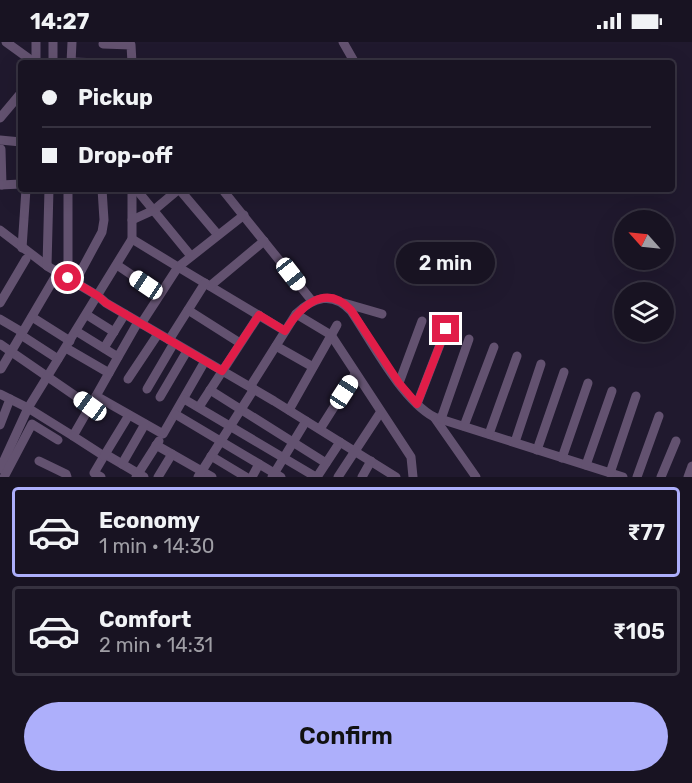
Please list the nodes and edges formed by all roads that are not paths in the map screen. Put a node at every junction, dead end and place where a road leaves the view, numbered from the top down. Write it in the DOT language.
graph roads {
  1 [pos="6,42"];
  2 [pos="36,42"];
  3 [pos="53,42"];
  4 [pos="72,42"];
  5 [pos="343,42"];
  6 [pos="103,43"];
  7 [pos="31,60"];
  8 [pos="35,60"];
  9 [pos="53,60"];
  10 [pos="71,60"];
  11 [pos="103,60"];
  12 [pos="132,60"];
  13 [pos="353,60"];
  14 [pos="18,97"];
  15 [pos="0,118"];
  16 [pos="18,143"];
  17 [pos="2,146"];
  18 [pos="18,184"];
  19 [pos="1,185"];
  20 [pos="26,192"];
  21 [pos="49,192"];
  22 [pos="68,192"];
  23 [pos="102,192"];
  24 [pos="134,192"];
  25 [pos="137,192"];
  26 [pos="175,192"];
  27 [pos="182,192"];
  28 [pos="225,192"];
  29 [pos="154,210"];
  30 [pos="244,215"];
  31 [pos="132,220"];
  32 [pos="0,230"];
  33 [pos="218,235"];
  34 [pos="132,240"];
  35 [pos="264,240"];
  36 [pos="1,241"];
  37 [pos="22,248"];
  38 [pos="191,256"];
  39 [pos="26,259"];
  40 [pos="117,265"];
  41 [pos="47,266"];
  42 [pos="178,267"];
  43 [pos="57,275"];
  44 [pos="71,280"];
  45 [pos="208,285"];
  46 [pos="4,288"];
  47 [pos="160,294"];
  48 [pos="96,298"];
  49 [pos="312,302"];
  50 [pos="0,303"];
  51 [pos="344,303"];
  52 [pos="188,310"];
  53 [pos="125,314"];
  54 [pos="296,314"];
  55 [pos="382,314"];
  56 [pos="87,315"];
  57 [pos="259,315"];
  58 [pos="32,317"];
  59 [pos="0,319"];
  60 [pos="422,321"];
  61 [pos="140,323"];
  62 [pos="337,326"];
  63 [pos="446,329"];
  64 [pos="76,331"];
  65 [pos="285,331"];
  66 [pos="114,332"];
  67 [pos="21,334"];
  68 [pos="158,334"];
  69 [pos="331,336"];
  70 [pos="469,339"];
  71 [pos="171,342"];
  72 [pos="240,343"];
  73 [pos="0,344"];
  74 [pos="68,344"];
  75 [pos="276,346"];
  76 [pos="494,347"];
  77 [pos="104,348"];
  78 [pos="11,350"];
  79 [pos="187,351"];
  80 [pos="517,356"];
  81 [pos="118,357"];
  82 [pos="58,359"];
  83 [pos="205,361"];
  84 [pos="541,364"];
  85 [pos="313,367"];
  86 [pos="1,369"];
  87 [pos="222,371"];
  88 [pos="564,372"];
  89 [pos="109,373"];
  90 [pos="356,374"];
  91 [pos="48,375"];
  92 [pos="128,379"];
  93 [pos="399,383"];
  94 [pos="588,383"];
  95 [pos="252,388"];
  96 [pos="147,389"];
  97 [pos="210,390"];
  98 [pos="612,391"];
  99 [pos="0,394"];
  100 [pos="96,396"];
  101 [pos="636,396"];
  102 [pos="160,397"];
  103 [pos="10,399"];
  104 [pos="184,399"];
  105 [pos="417,404"];
  106 [pos="90,406"];
  107 [pos="199,407"];
  108 [pos="28,408"];
  109 [pos="240,410"];
  110 [pos="289,410"];
  111 [pos="380,413"];
  112 [pos="175,414"];
  113 [pos="129,415"];
  114 [pos="659,416"];
  115 [pos="437,418"];
  116 [pos="306,421"];
  117 [pos="145,424"];
  118 [pos="0,425"];
  119 [pos="231,425"];
  120 [pos="464,426"];
  121 [pos="320,429"];
  122 [pos="163,434"];
  123 [pos="489,434"];
  124 [pos="73,436"];
  125 [pos="58,440"];
  126 [pos="220,441"];
  127 [pos="676,441"];
  128 [pos="340,442"];
  129 [pos="514,442"];
  130 [pos="292,444"];
  131 [pos="156,445"];
  132 [pos="537,450"];
  133 [pos="354,451"];
  134 [pos="172,454"];
  135 [pos="104,455"];
  136 [pos="211,456"];
  137 [pos="284,458"];
  138 [pos="562,458"];
  139 [pos="39,461"];
  140 [pos="371,461"];
  141 [pos="326,463"];
  142 [pos="122,464"];
  143 [pos="259,464"];
  144 [pos="586,465"];
  145 [pos="692,466"];
  146 [pos="0,469"];
  147 [pos="603,473"];
  148 [pos="200,474"];
  149 [pos="139,476"];
  150 [pos="275,476"];
  151 [pos="4,477"];
  152 [pos="67,477"];
  153 [pos="101,477"];
  154 [pos="158,477"];
  155 [pos="212,477"];
  156 [pos="246,477"];
  157 [pos="252,477"];
  158 [pos="317,477"];
  159 [pos="338,477"];
  160 [pos="362,477"];
  161 [pos="396,477"];
  162 [pos="412,477"];
  163 [pos="476,477"];
  164 [pos="623,477"];
  165 [pos="637,477"];
  166 [pos="661,477"];
  167 [pos="688,477"];
  1 -- 7 [label="street"];
  2 -- 8 [label="street"];
  3 -- 9 [label="street"];
  4 -- 10 [label="street"];
  5 -- 13 [label="street"];
  6 -- 11 [label="street"];
  6 -- 12 [label="street"];
  14 -- 15 [label="street"];
  16 -- 17 [label="street"];
  17 -- 19 [label="street"];
  18 -- 19 [label="street"];
  20 -- 37 [label="street"];
  21 -- 41 [label="street"];
  22 -- 44 [label="street"];
  23 -- 44 [label="street"];
  24 -- 31 [label="street"];
  25 -- 29 [label="street"];
  26 -- 29 [label="street"];
  27 -- 33 [label="street"];
  28 -- 30 [label="street"];
  29 -- 31 [label="street"];
  29 -- 38 [label="street"];
  30 -- 33 [label="street"];
  30 -- 35 [label="street"];
  31 -- 34 [label="street"];
  32 -- 37 [label="street"];
  33 -- 38 [label="street"];
  34 -- 40 [label="street"];
  34 -- 42 [label="street"];
  35 -- 45 [label="street"];
  35 -- 49 [label="street"];
  36 -- 39 [label="street"];
  37 -- 41 [label="street"];
  38 -- 42 [label="street"];
  39 -- 43 [label="street"];
  39 -- 46 [label="street"];
  40 -- 47 [label="street"];
  40 -- 48 [label="street"];
  41 -- 43 [label="street"];
  42 -- 45 [label="street"];
  42 -- 47 [label="street"];
  43 -- 44 [label="street"];
  43 -- 48 [label="street"];
  43 -- 58 [label="street"];
  44 -- 48 [label="street"];
  45 -- 52 [label="street"];
  45 -- 57 [label="street"];
  46 -- 50 [label="street"];
  47 -- 61 [label="street"];
  48 -- 53 [label="street"];
  48 -- 56 [label="street"];
  49 -- 51 [label="street"];
  49 -- 54 [label="street"];
  51 -- 55 [label="street"];
  51 -- 93 [label="street"];
  52 -- 71 [label="street"];
  52 -- 72 [label="street"];
  53 -- 61 [label="street"];
  53 -- 66 [label="street"];
  54 -- 65 [label="street"];
  54 -- 69 [label="street"];
  56 -- 64 [label="street"];
  56 -- 66 [label="street"];
  57 -- 65 [label="street"];
  57 -- 72 [label="street"];
  58 -- 67 [label="street"];
  58 -- 74 [label="street"];
  59 -- 67 [label="street"];
  60 -- 93 [label="street"];
  61 -- 68 [label="street"];
  61 -- 81 [label="street"];
  62 -- 69 [label="street"];
  63 -- 105 [label="street"];
  64 -- 74 [label="street"];
  64 -- 77 [label="street"];
  65 -- 75 [label="street"];
  66 -- 77 [label="street"];
  67 -- 78 [label="street"];
  67 -- 82 [label="street"];
  68 -- 71 [label="street"];
  68 -- 92 [label="street"];
  69 -- 85 [label="street"];
  69 -- 90 [label="street"];
  70 -- 115 [label="street"];
  71 -- 79 [label="street"];
  71 -- 96 [label="street"];
  72 -- 87 [label="street"];
  73 -- 78 [label="street"];
  74 -- 82 [label="street"];
  74 -- 89 [label="street"];
  75 -- 85 [label="street"];
  75 -- 95 [label="street"];
  76 -- 120 [label="street"];
  77 -- 81 [label="street"];
  78 -- 86 [label="street"];
  78 -- 91 [label="street"];
  79 -- 83 [label="street"];
  79 -- 102 [label="street"];
  80 -- 123 [label="street"];
  81 -- 89 [label="street"];
  82 -- 91 [label="street"];
  83 -- 87 [label="street"];
  83 -- 104 [label="street"];
  84 -- 129 [label="street"];
  85 -- 110 [label="street"];
  87 -- 95 [label="street"];
  87 -- 97 [label="street"];
  88 -- 132 [label="street"];
  89 -- 100 [label="street"];
  90 -- 111 [label="street"];
  90 -- 121 [label="street"];
  91 -- 106 [label="street"];
  91 -- 108 [label="street"];
  93 -- 105 [label="street"];
  94 -- 138 [label="street"];
  95 -- 109 [label="street"];
  95 -- 110 [label="street"];
  97 -- 107 [label="street"];
  97 -- 109 [label="street"];
  98 -- 144 [label="street"];
  99 -- 103 [label="street"];
  100 -- 106 [label="street"];
  100 -- 113 [label="street"];
  101 -- 147 [label="street"];
  103 -- 108 [label="street"];
  103 -- 118 [label="street"];
  104 -- 107 [label="street"];
  104 -- 112 [label="street"];
  105 -- 115 [label="street"];
  106 -- 124 [label="street"];
  107 -- 119 [label="street"];
  108 -- 124 [label="street"];
  108 -- 146 [label="street"];
  109 -- 119 [label="street"];
  109 -- 130 [label="street"];
  110 -- 116 [label="street"];
  111 -- 133 [label="street"];
  111 -- 162 [label="street"];
  112 -- 122 [label="street"];
  112 -- 126 [label="street"];
  113 -- 117 [label="street"];
  113 -- 135 [label="street"];
  114 -- 165 [label="street"];
  115 -- 120 [label="street"];
  115 -- 163 [label="street"];
  116 -- 121 [label="street"];
  116 -- 130 [label="street"];
  117 -- 122 [label="street"];
  117 -- 142 [label="street"];
  119 -- 126 [label="street"];
  119 -- 137 [label="street"];
  120 -- 123 [label="street"];
  121 -- 128 [label="street"];
  122 -- 131 [label="street"];
  123 -- 129 [label="street"];
  124 -- 135 [label="street"];
  125 -- 151 [label="street"];
  126 -- 136 [label="street"];
  126 -- 143 [label="street"];
  127 -- 166 [label="street"];
  128 -- 133 [label="street"];
  128 -- 141 [label="street"];
  129 -- 132 [label="street"];
  130 -- 137 [label="street"];
  130 -- 141 [label="street"];
  131 -- 134 [label="street"];
  131 -- 149 [label="street"];
  132 -- 138 [label="street"];
  133 -- 140 [label="street"];
  133 -- 159 [label="street"];
  134 -- 148 [label="street"];
  134 -- 154 [label="street"];
  135 -- 142 [label="street"];
  135 -- 153 [label="street"];
  136 -- 148 [label="street"];
  136 -- 156 [label="street"];
  137 -- 150 [label="street"];
  137 -- 158 [label="street"];
  138 -- 144 [label="street"];
  139 -- 152 [label="street"];
  140 -- 160 [label="street"];
  140 -- 161 [label="street"];
  141 -- 158 [label="street"];
  142 -- 149 [label="street"];
  143 -- 150 [label="street"];
  143 -- 157 [label="street"];
  144 -- 147 [label="street"];
  145 -- 167 [label="street"];
  147 -- 164 [label="street"];
  148 -- 155 [label="street"];
}
